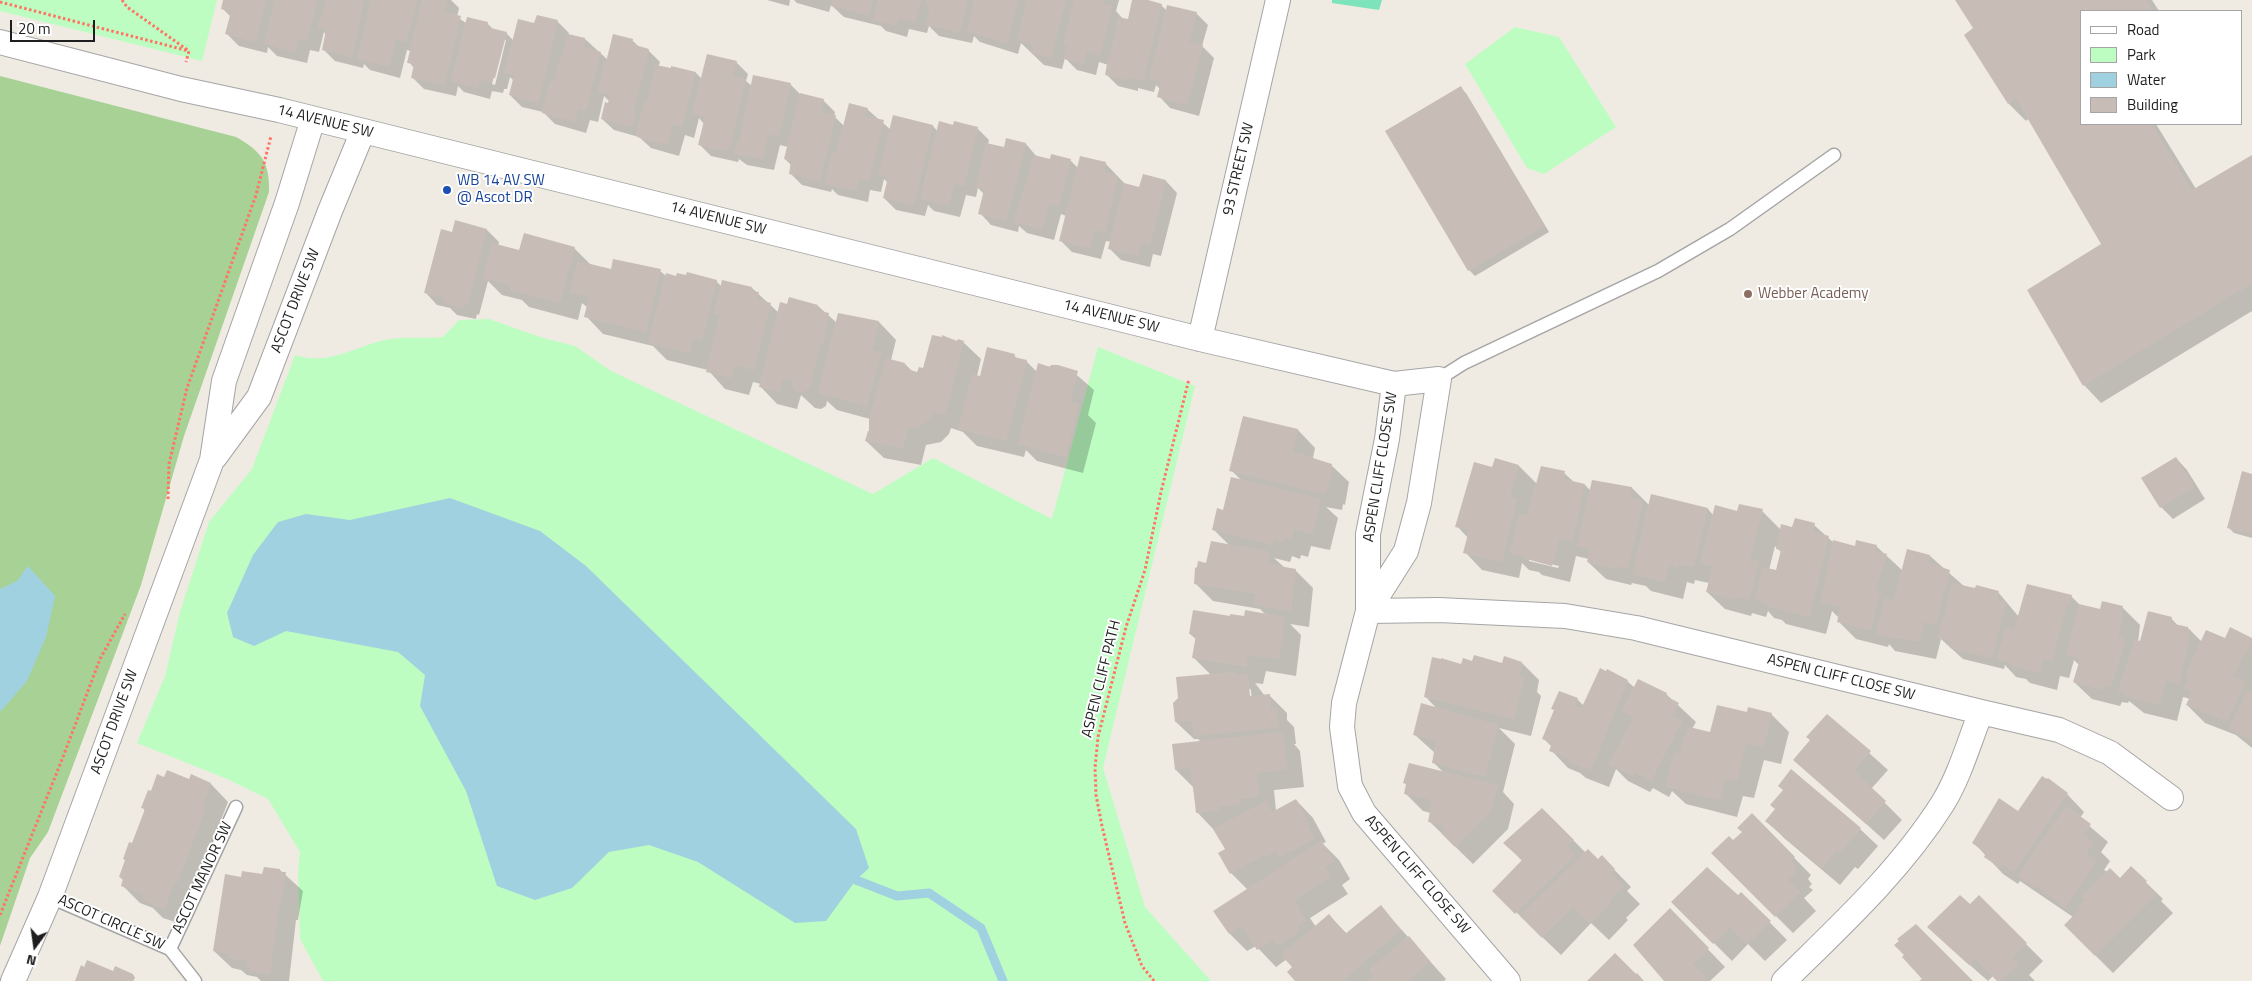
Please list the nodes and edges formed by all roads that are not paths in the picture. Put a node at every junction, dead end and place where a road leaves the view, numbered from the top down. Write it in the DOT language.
graph roads {
  1 [pos="1278,0"];
  2 [pos="0,42"];
  3 [pos="313,119"];
  4 [pos="363,131"];
  5 [pos="1834,155"];
  6 [pos="1200,339"];
  7 [pos="1438,379"];
  8 [pos="1394,384"];
  9 [pos="212,460"];
  10 [pos="1368,611"];
  11 [pos="1981,712"];
  12 [pos="2171,798"];
  13 [pos="236,807"];
  14 [pos="50,897"];
  15 [pos="170,949"];
  16 [pos="190,979"];
  17 [pos="12,981"];
  18 [pos="1508,981"];
  19 [pos="1784,981"];
  1 -- 6 [label="street, 93 STREET SW"];
  2 -- 3 [label="street, 14 AVENUE SW"];
  3 -- 4 [label="street, 14 AVENUE SW"];
  3 -- 9 [label="street, ASCOT DRIVE SW"];
  4 -- 6 [label="street, 14 AVENUE SW"];
  4 -- 9 [label="street, ASCOT DRIVE SW"];
  5 -- 7 [label="lane"];
  6 -- 8 [label="street, 14 AVENUE SW"];
  7 -- 8 [label="street, 14 AVENUE SW"];
  7 -- 10 [label="street, ASPEN CLIFF CLOSE SW"];
  8 -- 10 [label="street, ASPEN CLIFF CLOSE SW"];
  9 -- 14 [label="street, ASCOT DRIVE SW"];
  10 -- 11 [label="street, ASPEN CLIFF CLOSE SW"];
  10 -- 18 [label="street, ASPEN CLIFF CLOSE SW"];
  11 -- 12 [label="street, ASPEN CLIFF CLOSE SW"];
  11 -- 19 [label="street"];
  13 -- 15 [label="lane, ASCOT MANOR SW"];
  14 -- 15 [label="lane, ASCOT CIRCLE SW"];
  14 -- 17 [label="street, ASCOT DRIVE SW"];
  15 -- 16 [label="lane, ASCOT CIRCLE SW"];
}
